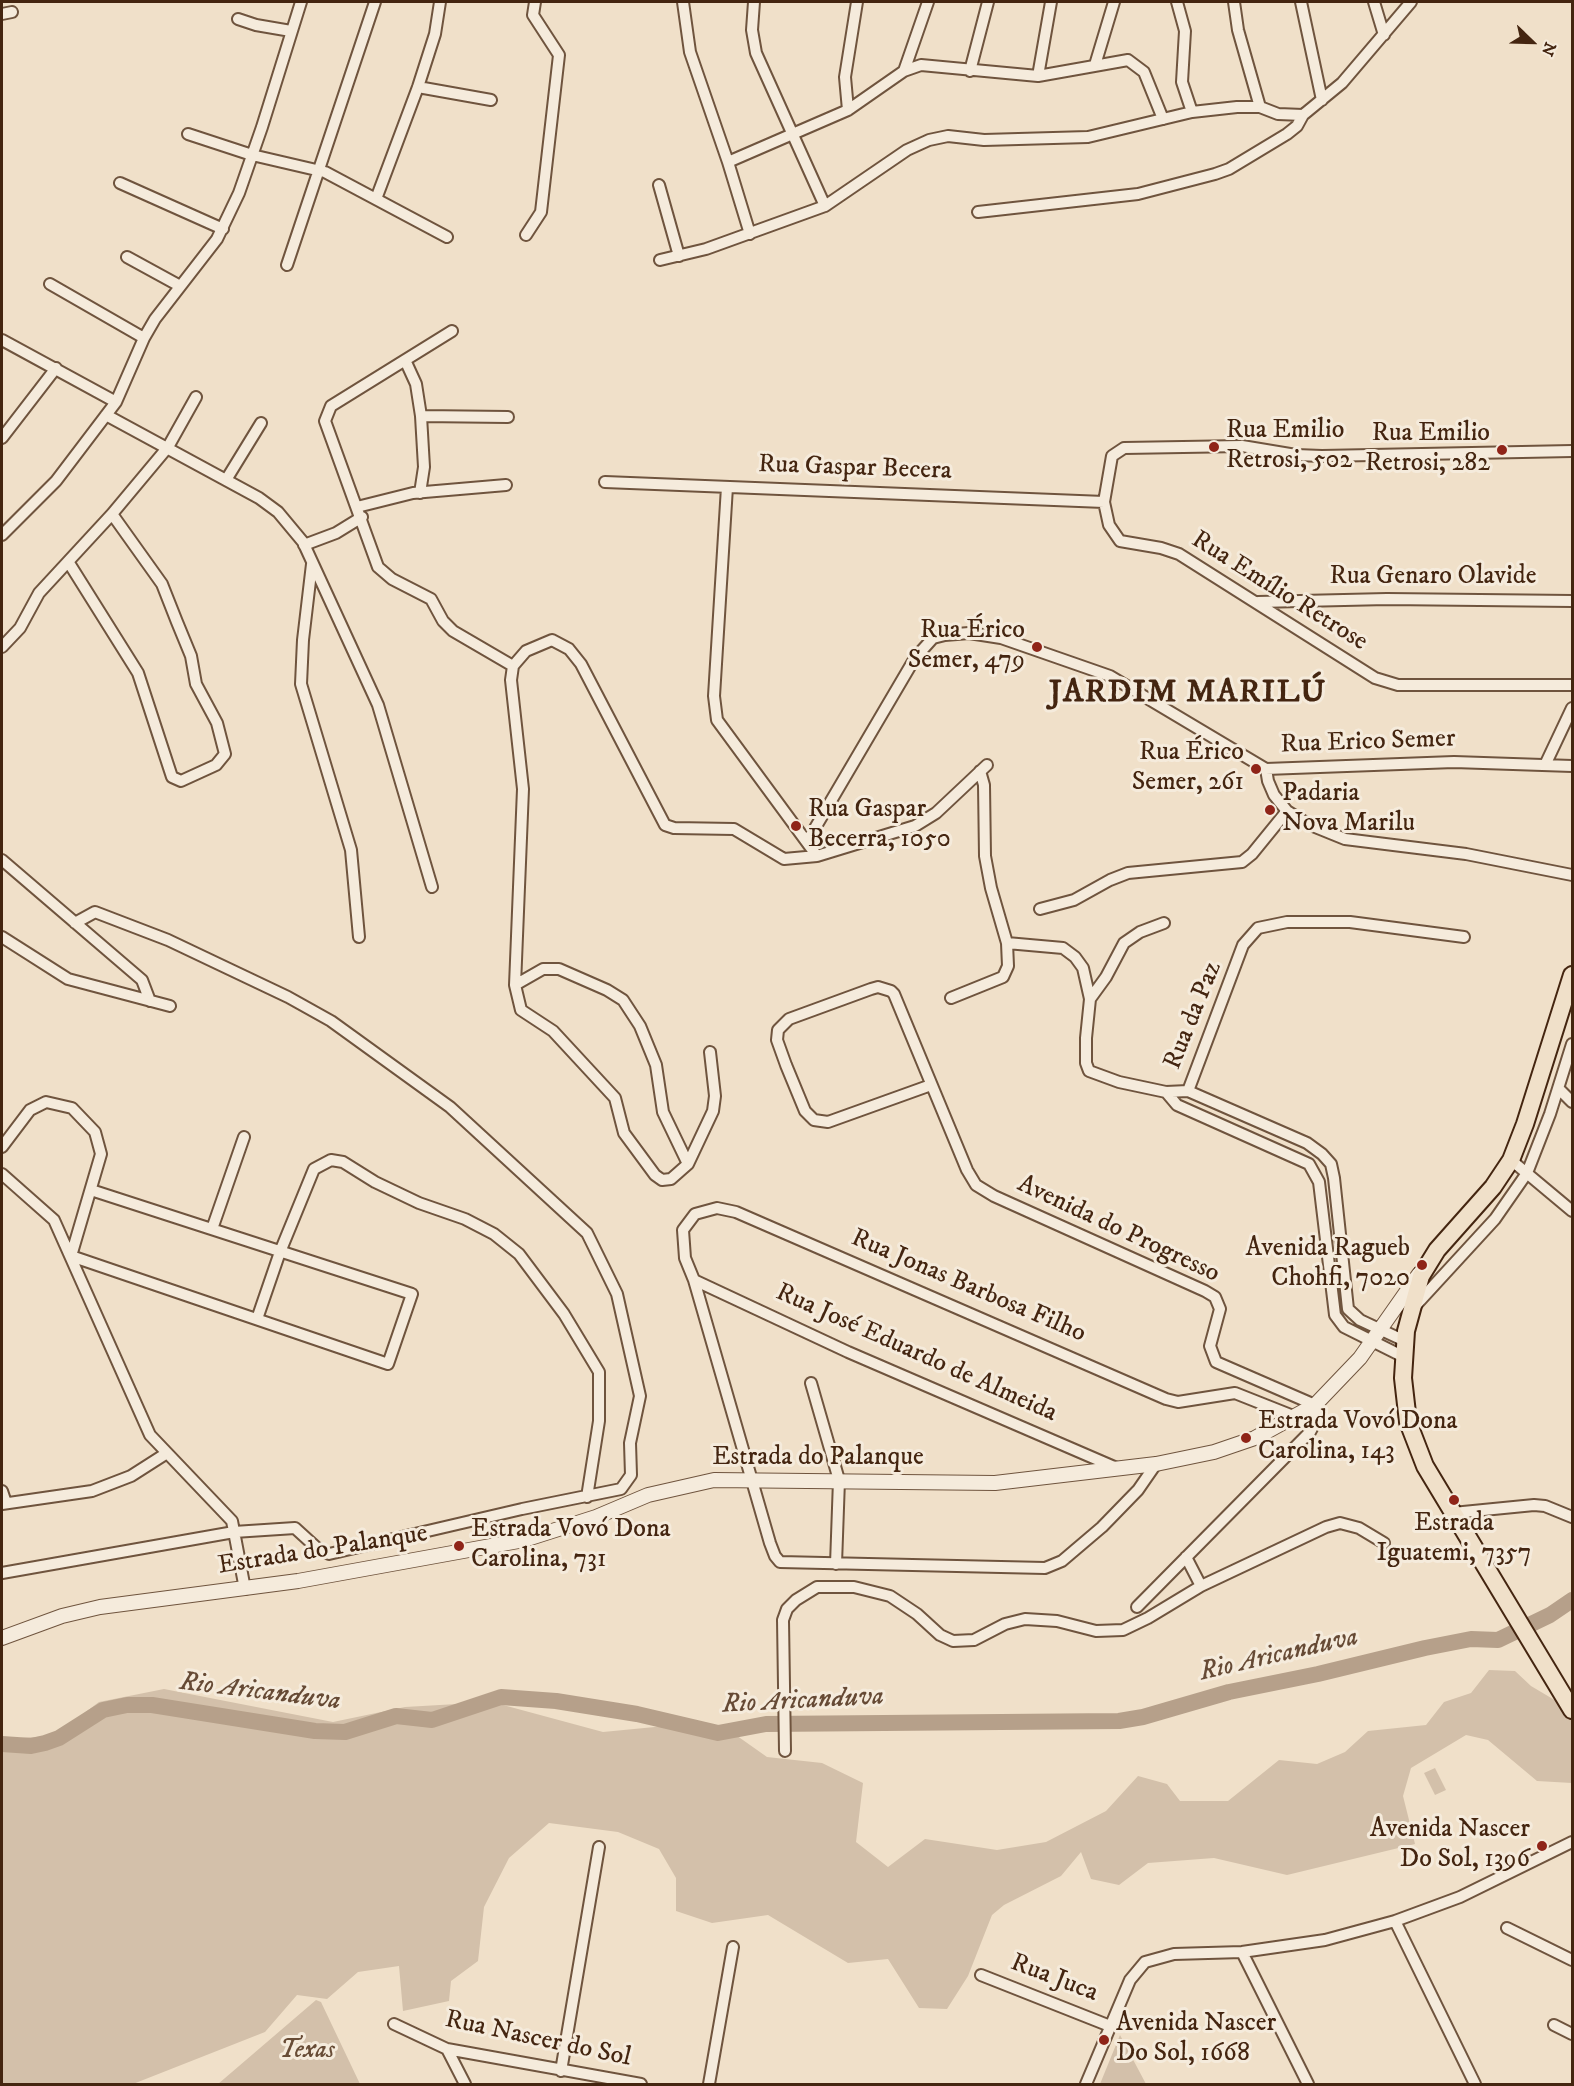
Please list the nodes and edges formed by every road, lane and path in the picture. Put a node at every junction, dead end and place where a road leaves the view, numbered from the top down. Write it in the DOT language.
graph roads {
  1 [pos="301,2"];
  2 [pos="375,2"];
  3 [pos="440,2"];
  4 [pos="535,2"];
  5 [pos="683,2"];
  6 [pos="754,2"];
  7 [pos="857,2"];
  8 [pos="927,2"];
  9 [pos="988,2"];
  10 [pos="1051,2"];
  11 [pos="1114,2"];
  12 [pos="1177,2"];
  13 [pos="1234,2"];
  14 [pos="1301,2"];
  15 [pos="1374,2"];
  16 [pos="1411,2"];
  17 [pos="238,19"];
  18 [pos="291,31"];
  19 [pos="1384,35"];
  20 [pos="1095,65"];
  21 [pos="904,71"];
  22 [pos="970,71"];
  23 [pos="1038,76"];
  24 [pos="418,87"];
  25 [pos="491,100"];
  26 [pos="1322,100"];
  27 [pos="1260,107"];
  28 [pos="848,110"];
  29 [pos="1192,112"];
  30 [pos="1303,115"];
  31 [pos="1163,119"];
  32 [pos="188,134"];
  33 [pos="794,135"];
  34 [pos="252,155"];
  35 [pos="729,162"];
  36 [pos="319,171"];
  37 [pos="120,183"];
  38 [pos="659,185"];
  39 [pos="376,199"];
  40 [pos="825,206"];
  41 [pos="978,212"];
  42 [pos="223,229"];
  43 [pos="750,234"];
  44 [pos="526,235"];
  45 [pos="447,237"];
  46 [pos="679,256"];
  47 [pos="127,257"];
  48 [pos="660,260"];
  49 [pos="287,265"];
  50 [pos="50,284"];
  51 [pos="180,286"];
  52 [pos="452,331"];
  53 [pos="144,338"];
  54 [pos="2,340"];
  55 [pos="405,360"];
  56 [pos="56,368"];
  57 [pos="195,397"];
  58 [pos="116,402"];
  59 [pos="106,415"];
  60 [pos="421,416"];
  61 [pos="508,417"];
  62 [pos="261,423"];
  63 [pos="2,438"];
  64 [pos="168,447"];
  65 [pos="1572,451"];
  66 [pos="226,480"];
  67 [pos="605,482"];
  68 [pos="506,485"];
  69 [pos="727,487"];
  70 [pos="420,493"];
  71 [pos="1104,502"];
  72 [pos="360,512"];
  73 [pos="112,514"];
  74 [pos="2,535"];
  75 [pos="304,545"];
  76 [pos="312,561"];
  77 [pos="69,563"];
  78 [pos="1572,601"];
  79 [pos="1258,602"];
  80 [pos="3,643"];
  81 [pos="513,666"];
  82 [pos="1572,685"];
  83 [pos="1572,708"];
  84 [pos="1546,763"];
  85 [pos="1572,766"];
  86 [pos="1266,769"];
  87 [pos="1287,811"];
  88 [pos="808,840"];
  89 [pos="817,856"];
  90 [pos="2,860"];
  91 [pos="1572,875"];
  92 [pos="432,887"];
  93 [pos="1040,909"];
  94 [pos="75,923"];
  95 [pos="1164,923"];
  96 [pos="2,937"];
  97 [pos="359,937"];
  98 [pos="1464,937"];
  99 [pos="1008,943"];
  100 [pos="1572,975"];
  101 [pos="515,985"];
  102 [pos="951,998"];
  103 [pos="1090,999"];
  104 [pos="150,1000"];
  105 [pos="170,1006"];
  106 [pos="1572,1044"];
  107 [pos="711,1052"];
  108 [pos="931,1085"];
  109 [pos="1559,1089"];
  110 [pos="1188,1091"];
  111 [pos="1166,1092"];
  112 [pos="1572,1102"];
  113 [pos="244,1137"];
  114 [pos="2,1147"];
  115 [pos="1511,1160"];
  116 [pos="688,1164"];
  117 [pos="1527,1173"];
  118 [pos="2,1174"];
  119 [pos="91,1190"];
  120 [pos="1572,1211"];
  121 [pos="212,1229"];
  122 [pos="280,1251"];
  123 [pos="71,1256"];
  124 [pos="1428,1262"];
  125 [pos="694,1280"];
  126 [pos="1410,1310"];
  127 [pos="257,1319"];
  128 [pos="1375,1337"];
  129 [pos="1404,1349"];
  130 [pos="811,1383"];
  131 [pos="1315,1405"];
  132 [pos="1293,1416"];
  133 [pos="167,1453"];
  134 [pos="1156,1464"];
  135 [pos="1119,1469"];
  136 [pos="750,1478"];
  137 [pos="839,1480"];
  138 [pos="2,1491"];
  139 [pos="587,1497"];
  140 [pos="4,1503"];
  141 [pos="1453,1513"];
  142 [pos="1572,1517"];
  143 [pos="234,1532"];
  144 [pos="1384,1543"];
  145 [pos="1186,1557"];
  146 [pos="836,1564"];
  147 [pos="2,1573"];
  148 [pos="1201,1586"];
  149 [pos="245,1588"];
  150 [pos="1137,1607"];
  151 [pos="2,1638"];
  152 [pos="1572,1710"];
  153 [pos="785,1751"];
  154 [pos="1572,1842"];
  155 [pos="599,1847"];
  156 [pos="1395,1921"];
  157 [pos="1507,1928"];
  158 [pos="733,1947"];
  159 [pos="1242,1952"];
  160 [pos="1572,1960"];
  161 [pos="981,1975"];
  162 [pos="394,2024"];
  163 [pos="1554,2025"];
  164 [pos="1110,2026"];
  165 [pos="1572,2034"];
  166 [pos="447,2049"];
  167 [pos="561,2071"];
  168 [pos="465,2085"];
  169 [pos="641,2085"];
  170 [pos="709,2085"];
  171 [pos="1086,2085"];
  172 [pos="1308,2085"];
  173 [pos="1475,2085"];
  1 -- 18 [label="street"];
  2 -- 36 [label="street"];
  3 -- 24 [label="street"];
  4 -- 44 [label="street"];
  5 -- 35 [label="street"];
  6 -- 33 [label="street"];
  7 -- 28 [label="street"];
  8 -- 21 [label="street"];
  9 -- 22 [label="street"];
  10 -- 23 [label="street"];
  11 -- 20 [label="street"];
  12 -- 29 [label="street"];
  13 -- 27 [label="street"];
  14 -- 26 [label="street"];
  15 -- 19 [label="street"];
  16 -- 19 [label="street"];
  17 -- 18 [label="street"];
  18 -- 34 [label="street"];
  19 -- 26 [label="street"];
  20 -- 23 [label="street"];
  20 -- 31 [label="street"];
  21 -- 22 [label="street"];
  21 -- 28 [label="street"];
  22 -- 23 [label="street"];
  24 -- 25 [label="street"];
  24 -- 39 [label="street"];
  26 -- 30 [label="street"];
  27 -- 29 [label="street"];
  27 -- 30 [label="street"];
  28 -- 33 [label="street"];
  29 -- 31 [label="street"];
  30 -- 41 [label="street"];
  31 -- 40 [label="street"];
  32 -- 34 [label="street"];
  33 -- 35 [label="street"];
  33 -- 40 [label="street"];
  34 -- 36 [label="street"];
  34 -- 42 [label="street"];
  35 -- 43 [label="street"];
  36 -- 39 [label="street"];
  36 -- 49 [label="street"];
  37 -- 42 [label="street"];
  38 -- 46 [label="street"];
  39 -- 45 [label="street"];
  40 -- 43 [label="street"];
  42 -- 51 [label="street"];
  43 -- 46 [label="street"];
  46 -- 48 [label="street"];
  47 -- 51 [label="street"];
  50 -- 53 [label="street"];
  51 -- 53 [label="street"];
  52 -- 55 [label="street"];
  53 -- 58 [label="street"];
  54 -- 56 [label="street"];
  55 -- 60 [label="street"];
  55 -- 72 [label="street"];
  56 -- 58 [label="street"];
  56 -- 63 [label="street"];
  57 -- 64 [label="street"];
  58 -- 59 [label="street"];
  59 -- 64 [label="street"];
  59 -- 74 [label="street"];
  60 -- 61 [label="street"];
  60 -- 70 [label="street"];
  62 -- 66 [label="street"];
  64 -- 66 [label="street"];
  64 -- 73 [label="street"];
  65 -- 71 [label="street, Rua Emílio Retrose"];
  66 -- 75 [label="street"];
  67 -- 69 [label="street, Rua Gaspar Becera"];
  68 -- 70 [label="street"];
  69 -- 71 [label="street, Rua Gaspar Becera"];
  69 -- 88 [label="street"];
  70 -- 72 [label="street"];
  71 -- 79 [label="street, Rua Emílio Retrose"];
  72 -- 75 [label="street"];
  72 -- 81 [label="street"];
  73 -- 77 [label="street"];
  73 -- 77 [label="street"];
  75 -- 76 [label="street"];
  76 -- 92 [label="street"];
  76 -- 97 [label="street"];
  77 -- 80 [label="street"];
  78 -- 79 [label="street, Rua Genaro Olavide"];
  79 -- 82 [label="street, Rua Emílio Retrose"];
  81 -- 89 [label="street"];
  81 -- 101 [label="street"];
  83 -- 84 [label="street"];
  84 -- 85 [label="street, Rua Erico Semer"];
  84 -- 86 [label="street, Rua Erico Semer"];
  86 -- 87 [label="street"];
  86 -- 88 [label="street, Rua Erico Semer"];
  87 -- 91 [label="street"];
  87 -- 93 [label="street"];
  88 -- 89 [label="street"];
  89 -- 99 [label="street"];
  90 -- 94 [label="street"];
  94 -- 104 [label="street"];
  94 -- 139 [label="street"];
  95 -- 103 [label="street"];
  96 -- 104 [label="street"];
  98 -- 110 [label="street, Rua da Paz"];
  99 -- 102 [label="street"];
  99 -- 103 [label="street"];
  100 -- 115 [label="main road"];
  101 -- 116 [label="street"];
  101 -- 116 [label="street"];
  103 -- 111 [label="street"];
  104 -- 105 [label="street"];
  106 -- 109 [label="street"];
  107 -- 116 [label="street"];
  108 -- 108 [label="street, Avenida do Progresso"];
  108 -- 131 [label="street, Avenida do Progresso"];
  109 -- 112 [label="street"];
  109 -- 117 [label="street"];
  110 -- 111 [label="street"];
  110 -- 128 [label="street"];
  111 -- 128 [label="street"];
  113 -- 121 [label="street"];
  114 -- 119 [label="street"];
  115 -- 117 [label="street"];
  115 -- 124 [label="main road"];
  117 -- 120 [label="street"];
  117 -- 126 [label="street"];
  118 -- 123 [label="street"];
  119 -- 121 [label="street"];
  119 -- 123 [label="street"];
  121 -- 122 [label="street"];
  122 -- 127 [label="street"];
  122 -- 127 [label="street"];
  122 -- 139 [label="street"];
  123 -- 127 [label="street"];
  123 -- 133 [label="street"];
  124 -- 126 [label="main road"];
  124 -- 128 [label="street, Estrada do Palanque"];
  125 -- 132 [label="street, Rua Jonas Barbosa Filho"];
  125 -- 135 [label="street, Rua José Eduardo de Almeida"];
  125 -- 136 [label="street, Rua Jonas Barbosa Filho"];
  126 -- 129 [label="main road"];
  128 -- 129 [label="street"];
  128 -- 131 [label="street, Estrada do Palanque"];
  129 -- 141 [label="main road"];
  130 -- 137 [label="street"];
  131 -- 132 [label="street, Estrada do Palanque"];
  131 -- 145 [label="street"];
  132 -- 134 [label="street, Estrada do Palanque"];
  133 -- 140 [label="street"];
  133 -- 143 [label="street"];
  134 -- 135 [label="street, Estrada do Palanque"];
  134 -- 146 [label="street"];
  135 -- 137 [label="street, Estrada do Palanque"];
  136 -- 137 [label="street, Estrada do Palanque"];
  136 -- 146 [label="street, Rua Jonas Barbosa Filho"];
  136 -- 149 [label="street, Estrada do Palanque"];
  137 -- 146 [label="street"];
  138 -- 140 [label="street"];
  139 -- 143 [label="street"];
  141 -- 142 [label="street"];
  141 -- 152 [label="main road"];
  143 -- 147 [label="street"];
  143 -- 149 [label="street"];
  144 -- 148 [label="street"];
  145 -- 148 [label="street"];
  145 -- 150 [label="street"];
  148 -- 153 [label="street"];
  149 -- 151 [label="street, Estrada do Palanque"];
  154 -- 156 [label="street"];
  155 -- 167 [label="street"];
  156 -- 159 [label="street"];
  156 -- 173 [label="street"];
  157 -- 160 [label="street"];
  158 -- 170 [label="street"];
  159 -- 164 [label="street"];
  159 -- 172 [label="street"];
  161 -- 164 [label="street, Rua Juca"];
  162 -- 166 [label="street, Rua Nascer do Sol"];
  163 -- 165 [label="street"];
  164 -- 171 [label="street"];
  166 -- 167 [label="street, Rua Nascer do Sol"];
  166 -- 168 [label="street"];
  167 -- 169 [label="street, Rua Nascer do Sol"];
}
